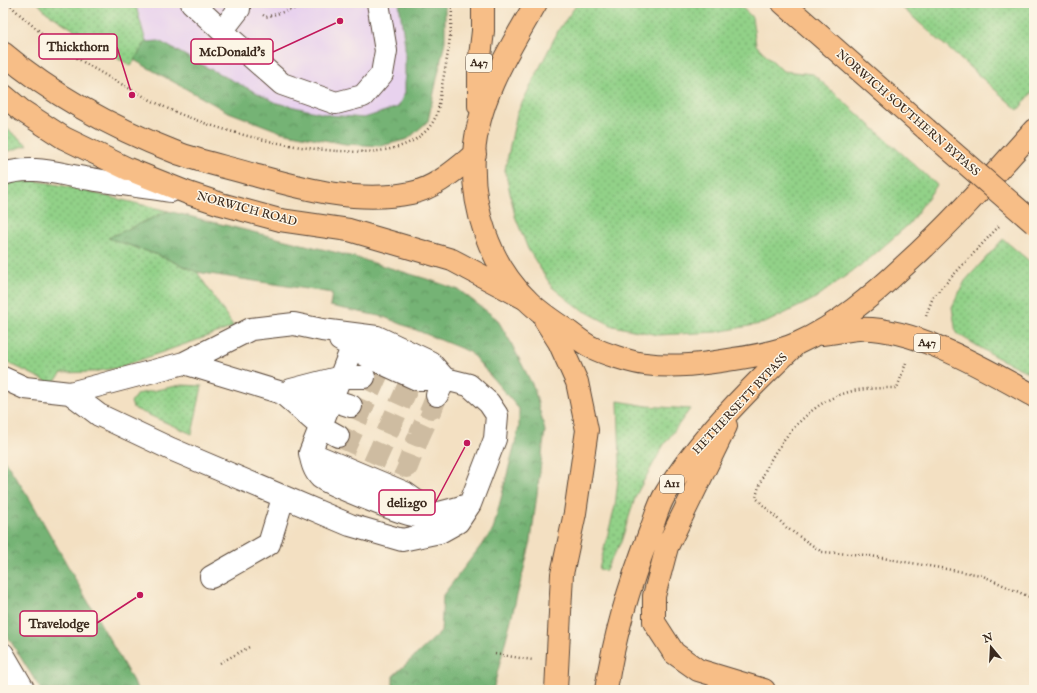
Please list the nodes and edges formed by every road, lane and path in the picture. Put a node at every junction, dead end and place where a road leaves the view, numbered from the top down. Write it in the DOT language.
graph roads {
  1 [pos="192,3"];
  2 [pos="299,3"];
  3 [pos="378,3"];
  4 [pos="483,3"];
  5 [pos="536,3"];
  6 [pos="783,3"];
  7 [pos="239,9"];
  8 [pos="261,14"];
  9 [pos="222,31"];
  10 [pos="3,54"];
  11 [pos="3,95"];
  12 [pos="480,123"];
  13 [pos="1034,130"];
  14 [pos="474,154"];
  15 [pos="3,174"];
  16 [pos="188,193"];
  17 [pos="1034,224"];
  18 [pos="999,225"];
  19 [pos="532,305"];
  20 [pos="917,339"];
  21 [pos="804,340"];
  22 [pos="354,341"];
  23 [pos="184,363"];
  24 [pos="341,377"];
  25 [pos="3,378"];
  26 [pos="364,378"];
  27 [pos="70,393"];
  28 [pos="282,393"];
  29 [pos="1034,396"];
  30 [pos="341,403"];
  31 [pos="736,407"];
  32 [pos="329,431"];
  33 [pos="284,498"];
  34 [pos="470,504"];
  35 [pos="211,577"];
  36 [pos="1034,599"];
  37 [pos="251,646"];
  38 [pos="3,654"];
  39 [pos="495,654"];
  40 [pos="536,661"];
  41 [pos="220,663"];
  42 [pos="24,690"];
  43 [pos="556,690"];
  44 [pos="606,690"];
  45 [pos="764,690"];
  1 -- 9 [label="street"];
  2 -- 8 [label="path"];
  3 -- 9 [label="street"];
  4 -- 12 [label="main road, A47"];
  5 -- 12 [label="main road"];
  6 -- 17 [label="main road, NORWICH SOUTHERN BYPASS, bridge"];
  7 -- 9 [label="street"];
  10 -- 14 [label="main road"];
  11 -- 16 [label="main road, NORWICH ROAD"];
  12 -- 14 [label="main road"];
  13 -- 21 [label="main road"];
  14 -- 19 [label="main road"];
  15 -- 16 [label="street"];
  16 -- 19 [label="main road, NORWICH ROAD"];
  18 -- 20 [label="path"];
  19 -- 21 [label="main road"];
  19 -- 43 [label="main road"];
  20 -- 21 [label="main road, A47"];
  20 -- 29 [label="main road, A47"];
  20 -- 36 [label="path"];
  21 -- 31 [label="main road, HETHERSETT BYPASS / A11"];
  22 -- 23 [label="street"];
  22 -- 24 [label="street"];
  22 -- 34 [label="street"];
  23 -- 27 [label="street"];
  23 -- 28 [label="street"];
  24 -- 26 [label="street"];
  24 -- 28 [label="street"];
  24 -- 30 [label="street"];
  25 -- 27 [label="street"];
  27 -- 33 [label="street"];
  28 -- 30 [label="street"];
  28 -- 32 [label="street"];
  30 -- 32 [label="street"];
  31 -- 44 [label="main road, HETHERSETT BYPASS / A11"];
  31 -- 45 [label="main road"];
  32 -- 34 [label="street"];
  33 -- 34 [label="street"];
  33 -- 35 [label="street"];
  37 -- 41 [label="path"];
  38 -- 42 [label="street"];
  39 -- 40 [label="path"];
}
